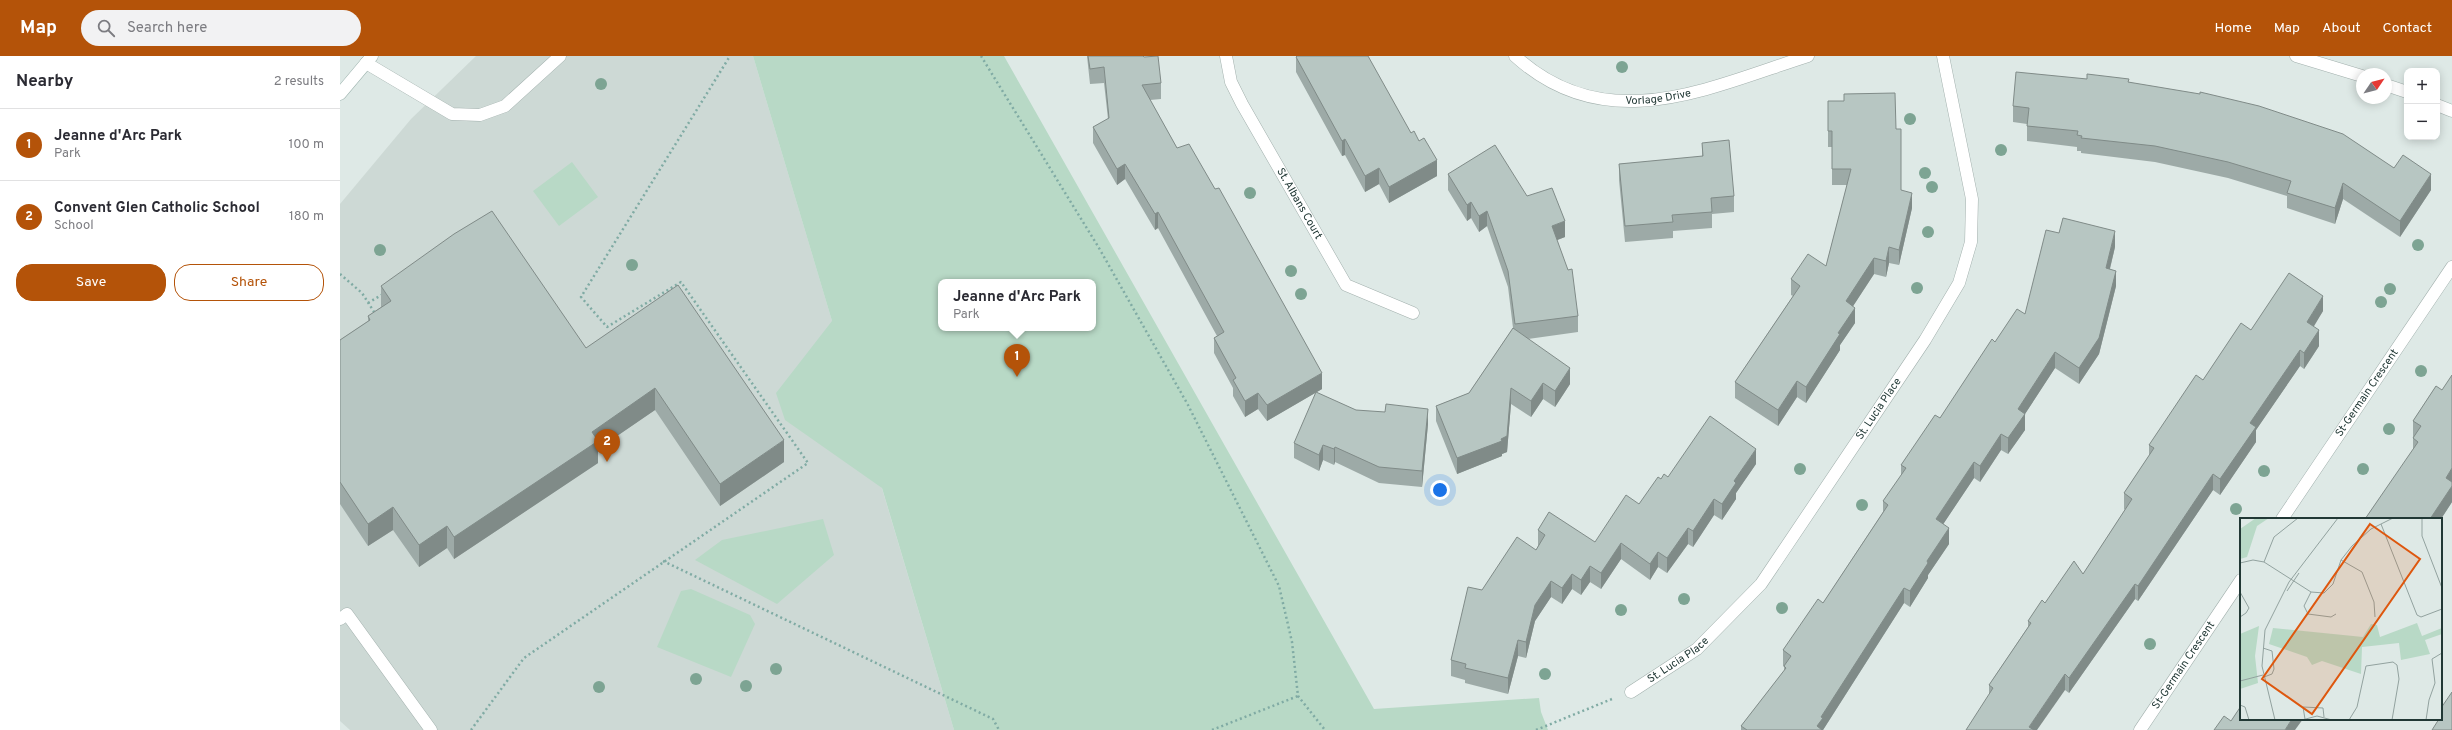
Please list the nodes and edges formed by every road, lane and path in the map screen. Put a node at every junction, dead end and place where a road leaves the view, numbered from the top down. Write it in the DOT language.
graph roads {
  1 [pos="560,56"];
  2 [pos="730,56"];
  3 [pos="981,56"];
  4 [pos="1226,56"];
  5 [pos="1515,56"];
  6 [pos="1808,56"];
  7 [pos="1943,56"];
  8 [pos="2296,56"];
  9 [pos="369,60"];
  10 [pos="2356,74"];
  11 [pos="2392,87"];
  12 [pos="2404,91"];
  13 [pos="340,94"];
  14 [pos="2440,106"];
  15 [pos="2452,111"];
  16 [pos="2452,267"];
  17 [pos="340,274"];
  18 [pos="388,291"];
  19 [pos="368,303"];
  20 [pos="1413,313"];
  21 [pos="379,320"];
  22 [pos="2283,518"];
  23 [pos="663,561"];
  24 [pos="2240,581"];
  25 [pos="340,619"];
  26 [pos="1631,692"];
  27 [pos="1298,696"];
  28 [pos="431,730"];
  29 [pos="471,730"];
  30 [pos="999,730"];
  31 [pos="1212,730"];
  32 [pos="1325,730"];
  33 [pos="1536,730"];
  34 [pos="2140,730"];
  1 -- 9 [label="street"];
  2 -- 23 [label="path"];
  3 -- 27 [label="path"];
  4 -- 20 [label="street, St. Albans Court"];
  5 -- 6 [label="street, Vorlage Drive"];
  7 -- 26 [label="street, St. Lucia Place"];
  8 -- 10 [label="street"];
  9 -- 13 [label="street"];
  11 -- 12 [label="street"];
  14 -- 15 [label="street"];
  16 -- 22 [label="street, St-Germain Crescent"];
  17 -- 19 [label="path"];
  18 -- 19 [label="path"];
  19 -- 21 [label="path"];
  23 -- 29 [label="path"];
  23 -- 30 [label="path"];
  24 -- 34 [label="street, St-Germain Crescent"];
  25 -- 28 [label="street"];
  26 -- 33 [label="path"];
  27 -- 31 [label="path"];
  27 -- 32 [label="path"];
}
